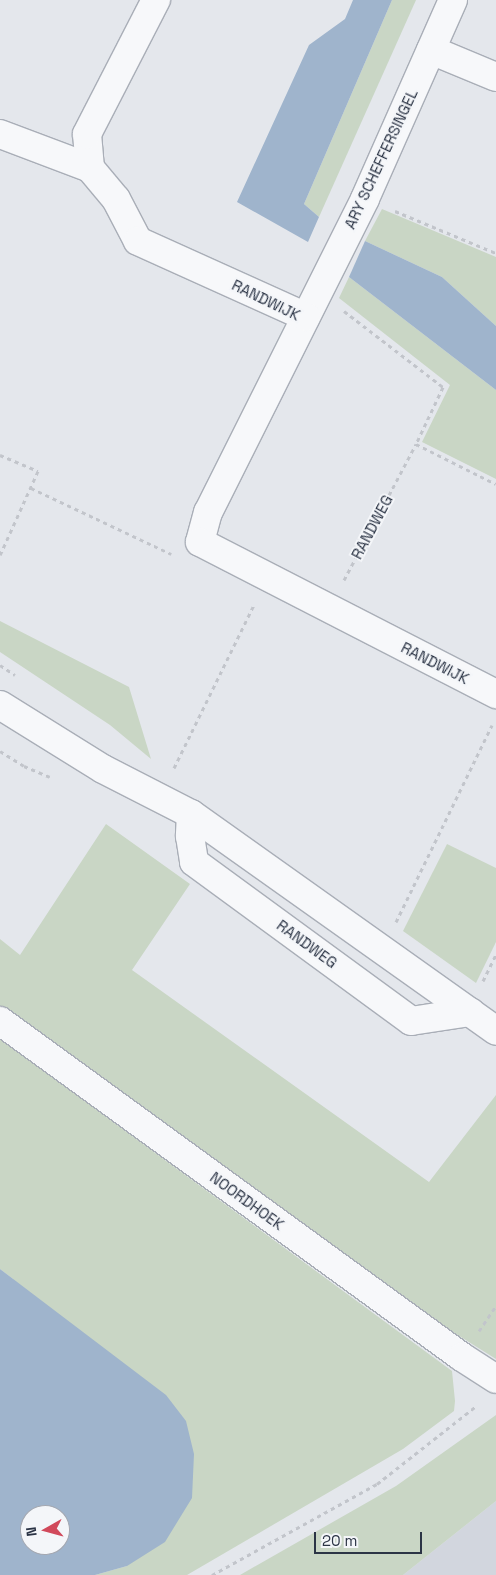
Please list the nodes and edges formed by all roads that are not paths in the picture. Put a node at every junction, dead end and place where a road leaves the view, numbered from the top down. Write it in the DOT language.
graph roads {
  1 [pos="156,0"];
  2 [pos="453,0"];
  3 [pos="431,50"];
  4 [pos="496,77"];
  5 [pos="0,134"];
  6 [pos="90,168"];
  7 [pos="306,316"];
  8 [pos="496,694"];
  9 [pos="0,705"];
  10 [pos="190,814"];
  11 [pos="475,1001"];
  12 [pos="0,1020"];
  13 [pos="496,1031"];
  14 [pos="496,1379"];
  1 -- 6 [label="street"];
  2 -- 3 [label="street, ARY SCHEFFERSINGEL"];
  3 -- 4 [label="street"];
  3 -- 7 [label="street, ARY SCHEFFERSINGEL"];
  5 -- 6 [label="street"];
  6 -- 7 [label="street, RANDWIJK"];
  7 -- 8 [label="street, RANDWIJK"];
  9 -- 10 [label="street"];
  10 -- 11 [label="street"];
  10 -- 11 [label="street, RANDWEG"];
  11 -- 13 [label="street"];
  12 -- 14 [label="street, NOORDHOEK"];
}
